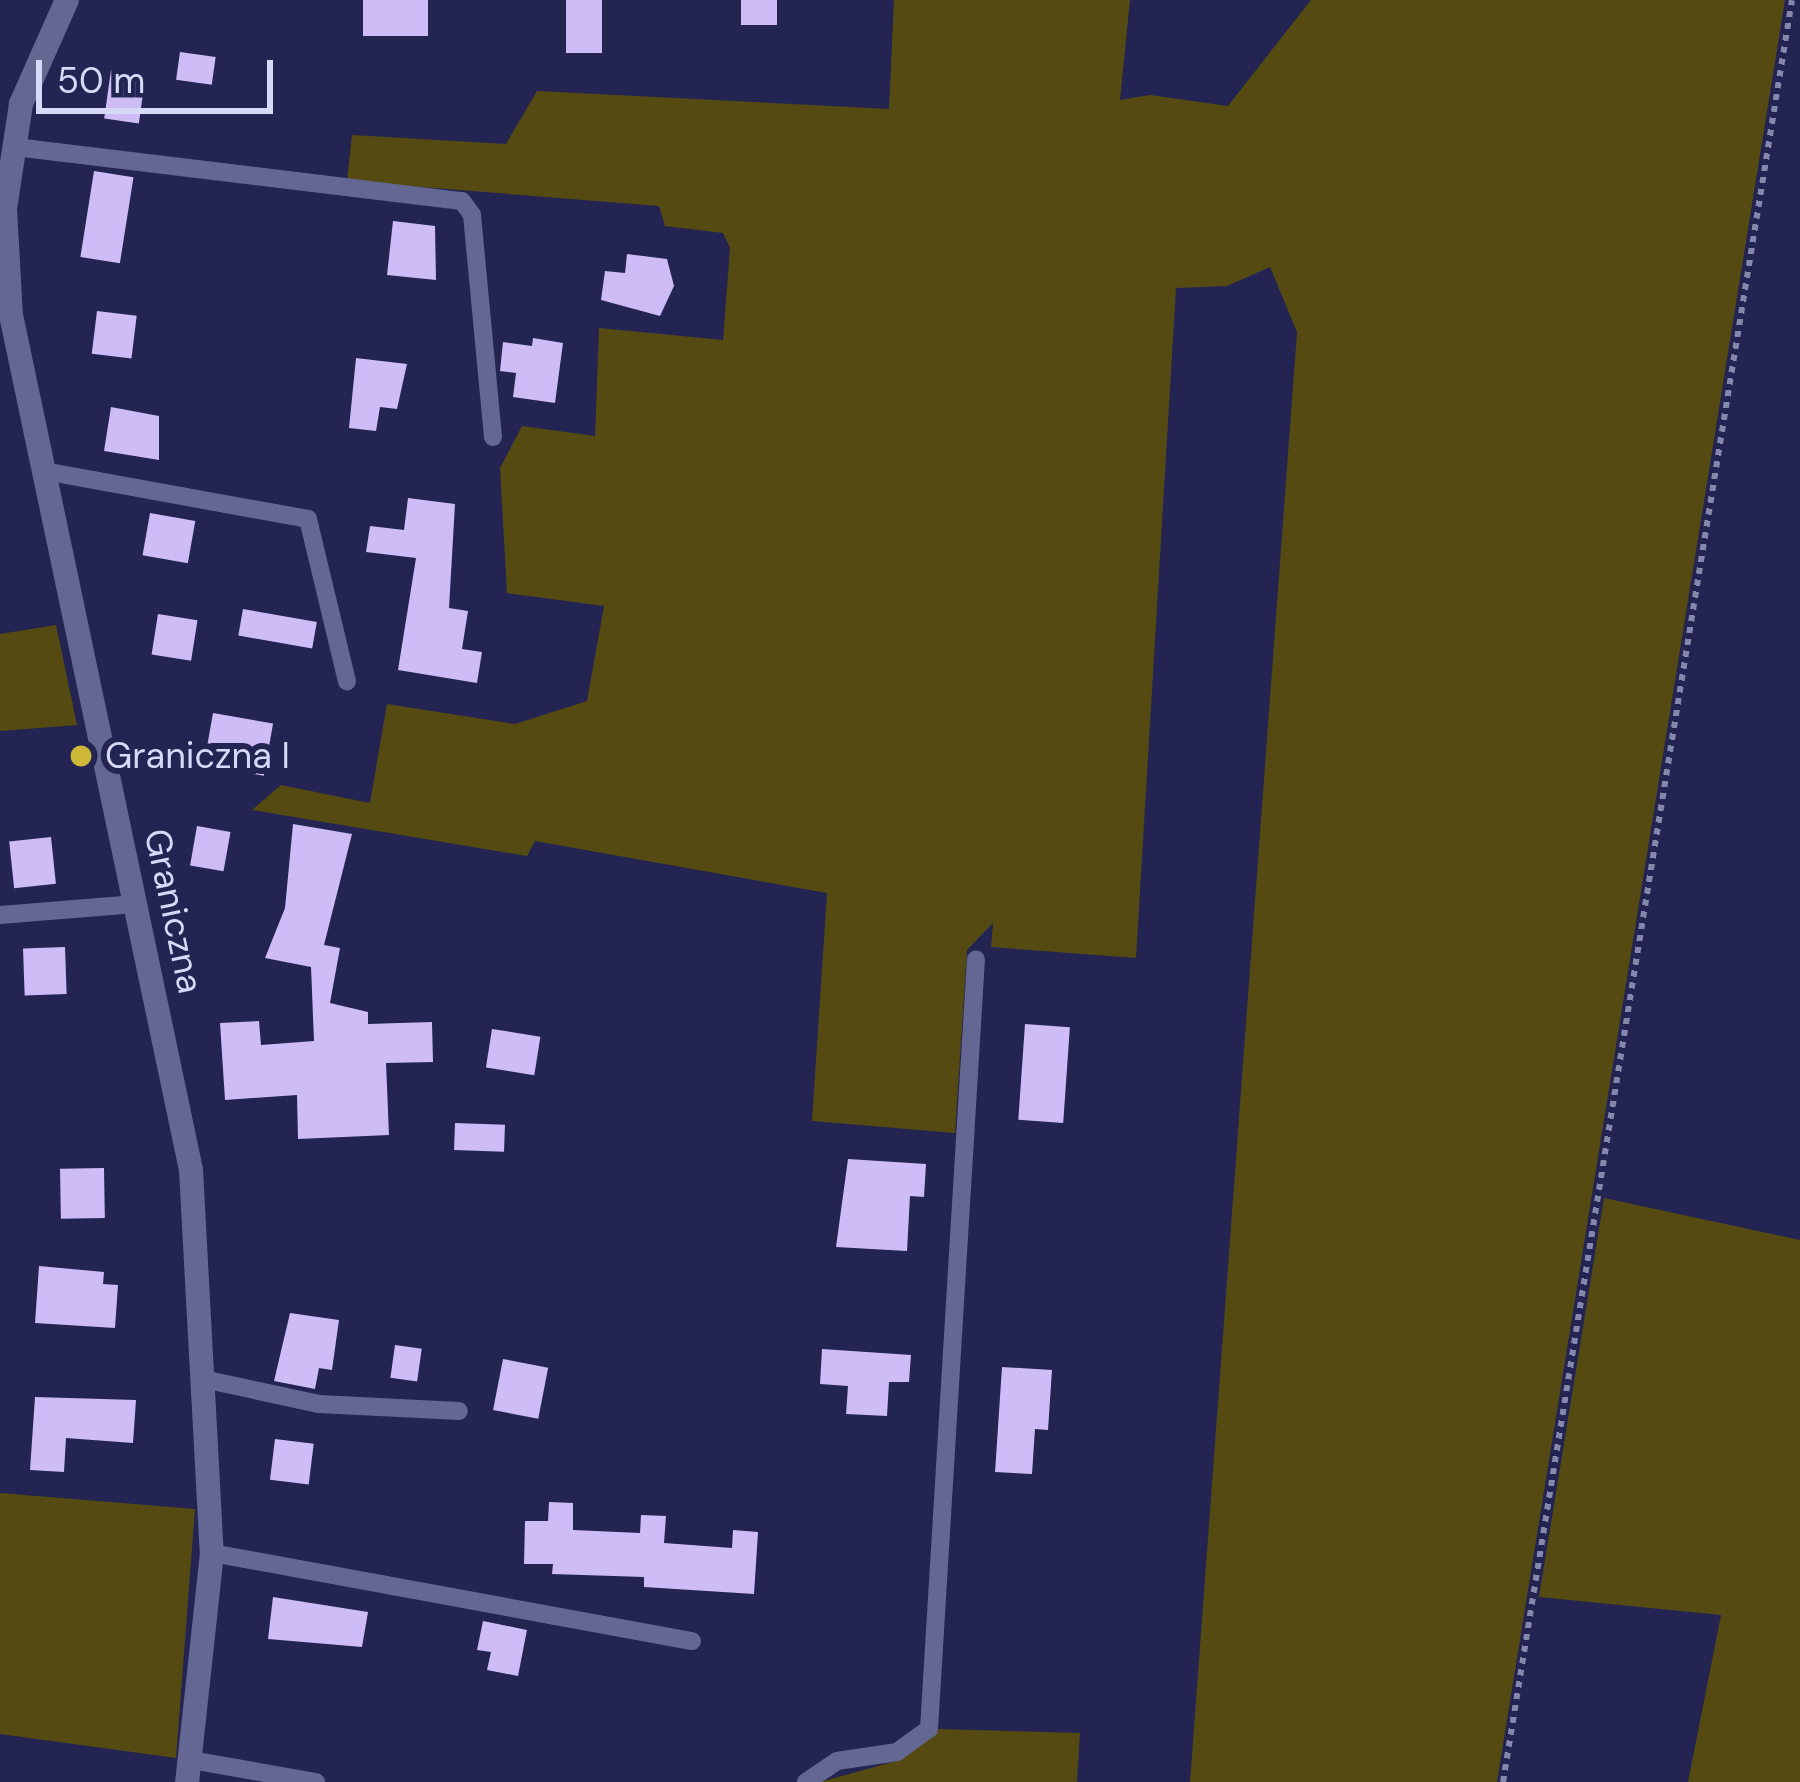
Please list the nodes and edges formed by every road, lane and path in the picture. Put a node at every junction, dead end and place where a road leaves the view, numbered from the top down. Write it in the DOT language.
graph roads {
  1 [pos="67,0"];
  2 [pos="1792,0"];
  3 [pos="15,147"];
  4 [pos="493,436"];
  5 [pos="44,471"];
  6 [pos="347,681"];
  7 [pos="136,904"];
  8 [pos="0,915"];
  9 [pos="976,958"];
  10 [pos="208,1380"];
  11 [pos="459,1412"];
  12 [pos="212,1553"];
  13 [pos="692,1641"];
  14 [pos="189,1771"];
  15 [pos="316,1782"];
  16 [pos="806,1782"];
  17 [pos="1503,1782"];
  1 -- 3 [label="street, Graniczna"];
  2 -- 17 [label="path"];
  3 -- 4 [label="lane"];
  3 -- 5 [label="street, Graniczna"];
  5 -- 6 [label="lane"];
  5 -- 7 [label="street, Graniczna"];
  7 -- 8 [label="lane"];
  7 -- 10 [label="street, Graniczna"];
  9 -- 16 [label="lane"];
  10 -- 11 [label="lane"];
  10 -- 12 [label="street, Graniczna"];
  12 -- 13 [label="lane"];
  12 -- 14 [label="street, Graniczna"];
  14 -- 15 [label="lane"];
}
